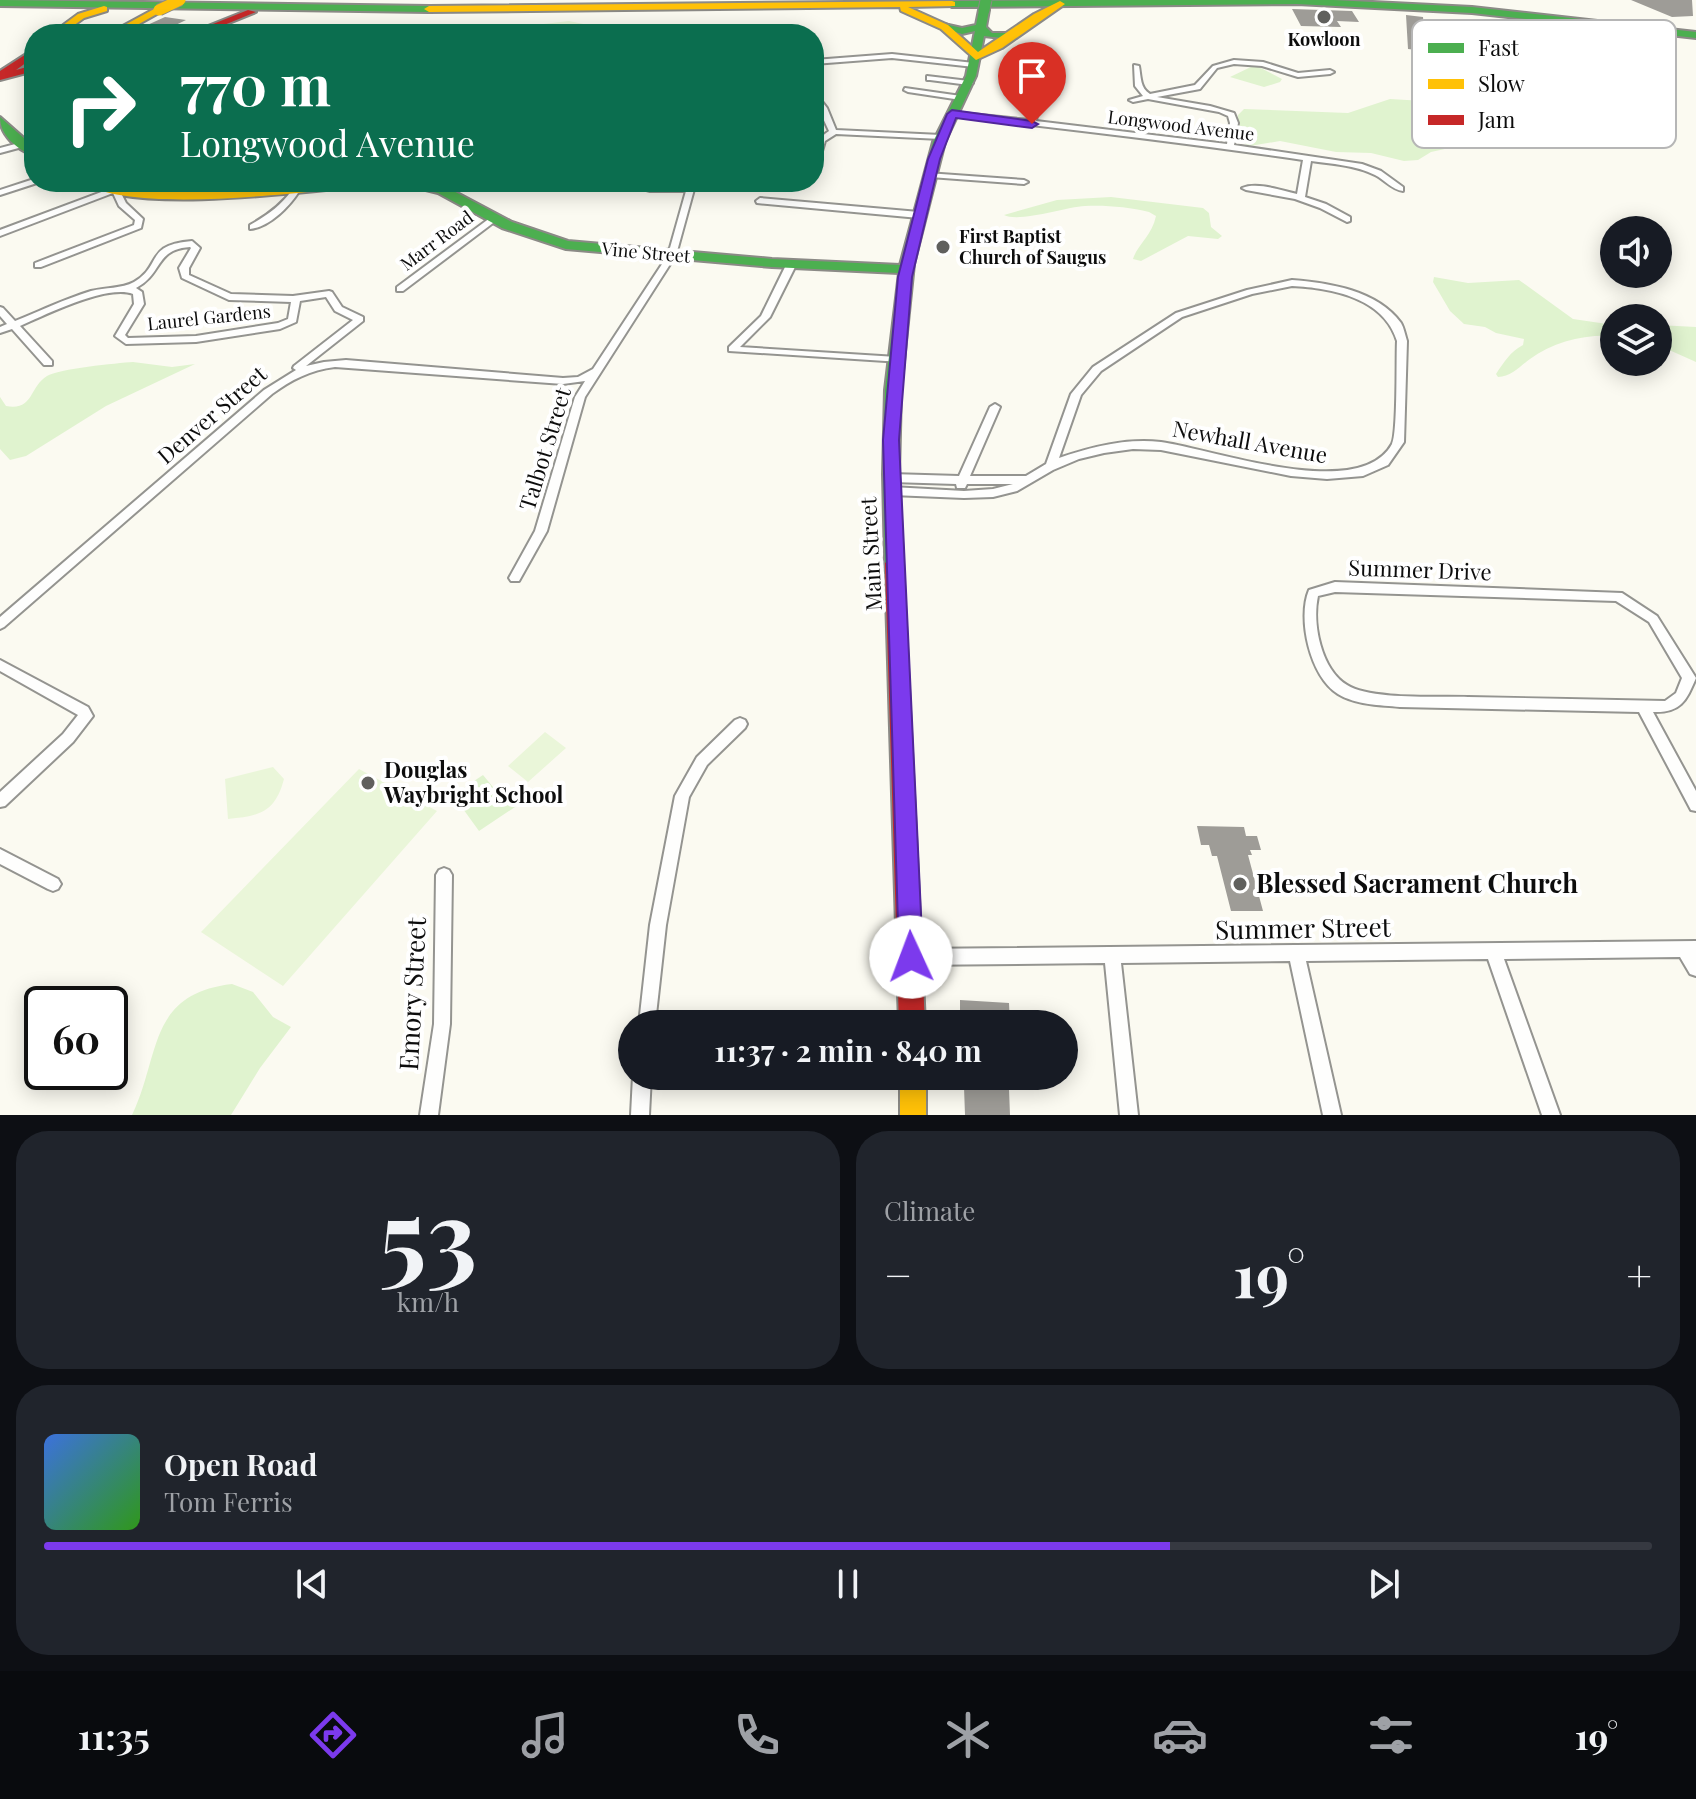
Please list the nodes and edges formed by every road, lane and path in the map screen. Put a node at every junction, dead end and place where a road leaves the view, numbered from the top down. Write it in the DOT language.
graph roads {
  1 [pos="252,0"];
  2 [pos="689,0"];
  3 [pos="1420,0"];
  4 [pos="246,1"];
  5 [pos="1069,2"];
  6 [pos="0,3"];
  7 [pos="39,3"];
  8 [pos="302,3"];
  9 [pos="944,3"];
  10 [pos="170,4"];
  11 [pos="876,4"];
  12 [pos="202,6"];
  13 [pos="1035,7"];
  14 [pos="984,12"];
  15 [pos="925,16"];
  16 [pos="1562,20"];
  17 [pos="1610,20"];
  18 [pos="223,23"];
  19 [pos="65,24"];
  20 [pos="73,24"];
  21 [pos="132,24"];
  22 [pos="943,27"];
  23 [pos="1676,27"];
  24 [pos="1696,29"];
  25 [pos="1676,33"];
  26 [pos="1696,35"];
  27 [pos="1011,36"];
  28 [pos="24,59"];
  29 [pos="824,61"];
  30 [pos="1136,66"];
  31 [pos="24,72"];
  32 [pos="1330,72"];
  33 [pos="0,77"];
  34 [pos="930,78"];
  35 [pos="966,83"];
  36 [pos="908,90"];
  37 [pos="1148,96"];
  38 [pos="1045,100"];
  39 [pos="1133,100"];
  40 [pos="824,108"];
  41 [pos="0,120"];
  42 [pos="1032,124"];
  43 [pos="834,132"];
  44 [pos="941,137"];
  45 [pos="824,138"];
  46 [pos="24,144"];
  47 [pos="1230,147"];
  48 [pos="24,148"];
  49 [pos="0,151"];
  50 [pos="1307,159"];
  51 [pos="930,175"];
  52 [pos="1024,182"];
  53 [pos="24,185"];
  54 [pos="1246,188"];
  55 [pos="1400,189"];
  56 [pos="113,192"];
  57 [pos="116,192"];
  58 [pos="152,192"];
  59 [pos="241,192"];
  60 [pos="291,192"];
  61 [pos="446,192"];
  62 [pos="689,192"];
  63 [pos="0,193"];
  64 [pos="1301,198"];
  65 [pos="760,201"];
  66 [pos="919,215"];
  67 [pos="494,218"];
  68 [pos="1347,219"];
  69 [pos="253,227"];
  70 [pos="0,233"];
  71 [pos="672,255"];
  72 [pos="38,265"];
  73 [pos="791,265"];
  74 [pos="906,269"];
  75 [pos="127,288"];
  76 [pos="400,289"];
  77 [pos="296,298"];
  78 [pos="0,310"];
  79 [pos="14,325"];
  80 [pos="0,330"];
  81 [pos="897,360"];
  82 [pos="48,363"];
  83 [pos="593,372"];
  84 [pos="280,382"];
  85 [pos="995,407"];
  86 [pos="1062,439"];
  87 [pos="1076,458"];
  88 [pos="1051,466"];
  89 [pos="892,485"];
  90 [pos="960,486"];
  91 [pos="515,578"];
  92 [pos="0,624"];
  93 [pos="1681,664"];
  94 [pos="1696,664"];
  95 [pos="0,665"];
  96 [pos="1643,706"];
  97 [pos="740,724"];
  98 [pos="0,801"];
  99 [pos="1696,805"];
  100 [pos="0,856"];
  101 [pos="444,875"];
  102 [pos="53,884"];
  103 [pos="1691,950"];
  104 [pos="1493,951"];
  105 [pos="1296,953"];
  106 [pos="1112,954"];
  107 [pos="911,957"];
  108 [pos="1696,968"];
  109 [pos="649,1010"];
  110 [pos="912,1010"];
  111 [pos="641,1090"];
  112 [pos="913,1090"];
  113 [pos="429,1115"];
  114 [pos="640,1115"];
  115 [pos="913,1115"];
  116 [pos="1129,1115"];
  117 [pos="1332,1115"];
  118 [pos="1551,1115"];
  1 -- 4 [label="main road"];
  2 -- 8 [label="main road"];
  3 -- 17 [label="main road"];
  4 -- 8 [label="main road"];
  4 -- 10 [label="main road"];
  5 -- 13 [label="main road"];
  5 -- 16 [label="main road"];
  6 -- 7 [label="main road"];
  7 -- 10 [label="main road"];
  7 -- 19 [label="main road"];
  8 -- 11 [label="main road"];
  8 -- 12 [label="main road"];
  8 -- 18 [label="main road"];
  9 -- 11 [label="main road"];
  9 -- 13 [label="main road"];
  9 -- 15 [label="main road"];
  10 -- 12 [label="main road"];
  10 -- 20 [label="main road"];
  10 -- 21 [label="main road"];
  11 -- 15 [label="main road"];
  12 -- 18 [label="main road"];
  13 -- 27 [label="main road"];
  14 -- 22 [label="main road"];
  14 -- 27 [label="main road"];
  14 -- 35 [label="main road, Main Street"];
  15 -- 22 [label="main road"];
  22 -- 35 [label="main road"];
  23 -- 24 [label="main road"];
  25 -- 26 [label="main road"];
  27 -- 35 [label="main road"];
  28 -- 33 [label="main road"];
  29 -- 35 [label="street"];
  30 -- 37 [label="street"];
  31 -- 33 [label="main road"];
  32 -- 37 [label="street"];
  34 -- 35 [label="street"];
  35 -- 36 [label="street"];
  35 -- 42 [label="street, Longwood Avenue"];
  35 -- 44 [label="main road, Main Street"];
  37 -- 39 [label="street"];
  37 -- 47 [label="street"];
  38 -- 42 [label="street"];
  40 -- 43 [label="street"];
  41 -- 46 [label="main road"];
  42 -- 47 [label="street, Longwood Avenue"];
  43 -- 44 [label="street"];
  43 -- 45 [label="street"];
  44 -- 51 [label="main road, Main Street"];
  47 -- 50 [label="street, Longwood Avenue"];
  48 -- 49 [label="street"];
  50 -- 55 [label="street, Longwood Avenue"];
  50 -- 64 [label="street"];
  51 -- 52 [label="street"];
  51 -- 66 [label="main road, Main Street"];
  53 -- 63 [label="street"];
  54 -- 64 [label="street"];
  56 -- 70 [label="street"];
  57 -- 72 [label="street"];
  58 -- 59 [label="main road"];
  60 -- 69 [label="street"];
  61 -- 67 [label="main road, Vine Street"];
  62 -- 71 [label="street, Talbot Street"];
  64 -- 68 [label="street"];
  65 -- 66 [label="street"];
  66 -- 74 [label="main road, Main Street"];
  67 -- 71 [label="main road, Vine Street"];
  67 -- 76 [label="street, Marr Road"];
  71 -- 73 [label="main road, Vine Street"];
  71 -- 83 [label="street, Talbot Street"];
  73 -- 74 [label="main road, Vine Street"];
  73 -- 81 [label="street"];
  74 -- 81 [label="main road, Main Street"];
  75 -- 77 [label="street, Laurel Gardens"];
  75 -- 77 [label="street, Laurel Gardens"];
  75 -- 79 [label="street"];
  77 -- 84 [label="street"];
  78 -- 79 [label="street"];
  79 -- 80 [label="street"];
  79 -- 82 [label="street"];
  81 -- 89 [label="main road, Main Street"];
  83 -- 84 [label="street, Denver Street"];
  83 -- 91 [label="street, Talbot Street"];
  84 -- 92 [label="street, Denver Street"];
  85 -- 90 [label="street"];
  86 -- 87 [label="street"];
  86 -- 87 [label="street, Newhall Avenue"];
  86 -- 88 [label="street, Newhall Avenue"];
  87 -- 88 [label="street, Newhall Avenue"];
  88 -- 90 [label="street, Newhall Avenue"];
  89 -- 90 [label="street, Newhall Avenue"];
  89 -- 107 [label="main road, Main Street"];
  93 -- 94 [label="street"];
  93 -- 96 [label="street, Summer Drive"];
  93 -- 96 [label="street, Summer Drive"];
  95 -- 98 [label="street"];
  96 -- 99 [label="street"];
  97 -- 109 [label="street"];
  100 -- 102 [label="street"];
  101 -- 113 [label="street, Emory Street"];
  103 -- 104 [label="street, Summer Street"];
  103 -- 108 [label="street"];
  104 -- 105 [label="street, Summer Street"];
  104 -- 118 [label="street"];
  105 -- 106 [label="street, Summer Street"];
  105 -- 117 [label="street"];
  106 -- 107 [label="street, Summer Street"];
  106 -- 116 [label="street"];
  107 -- 110 [label="main road, Main Street"];
  111 -- 114 [label="street"];
  112 -- 115 [label="main road"];
}
